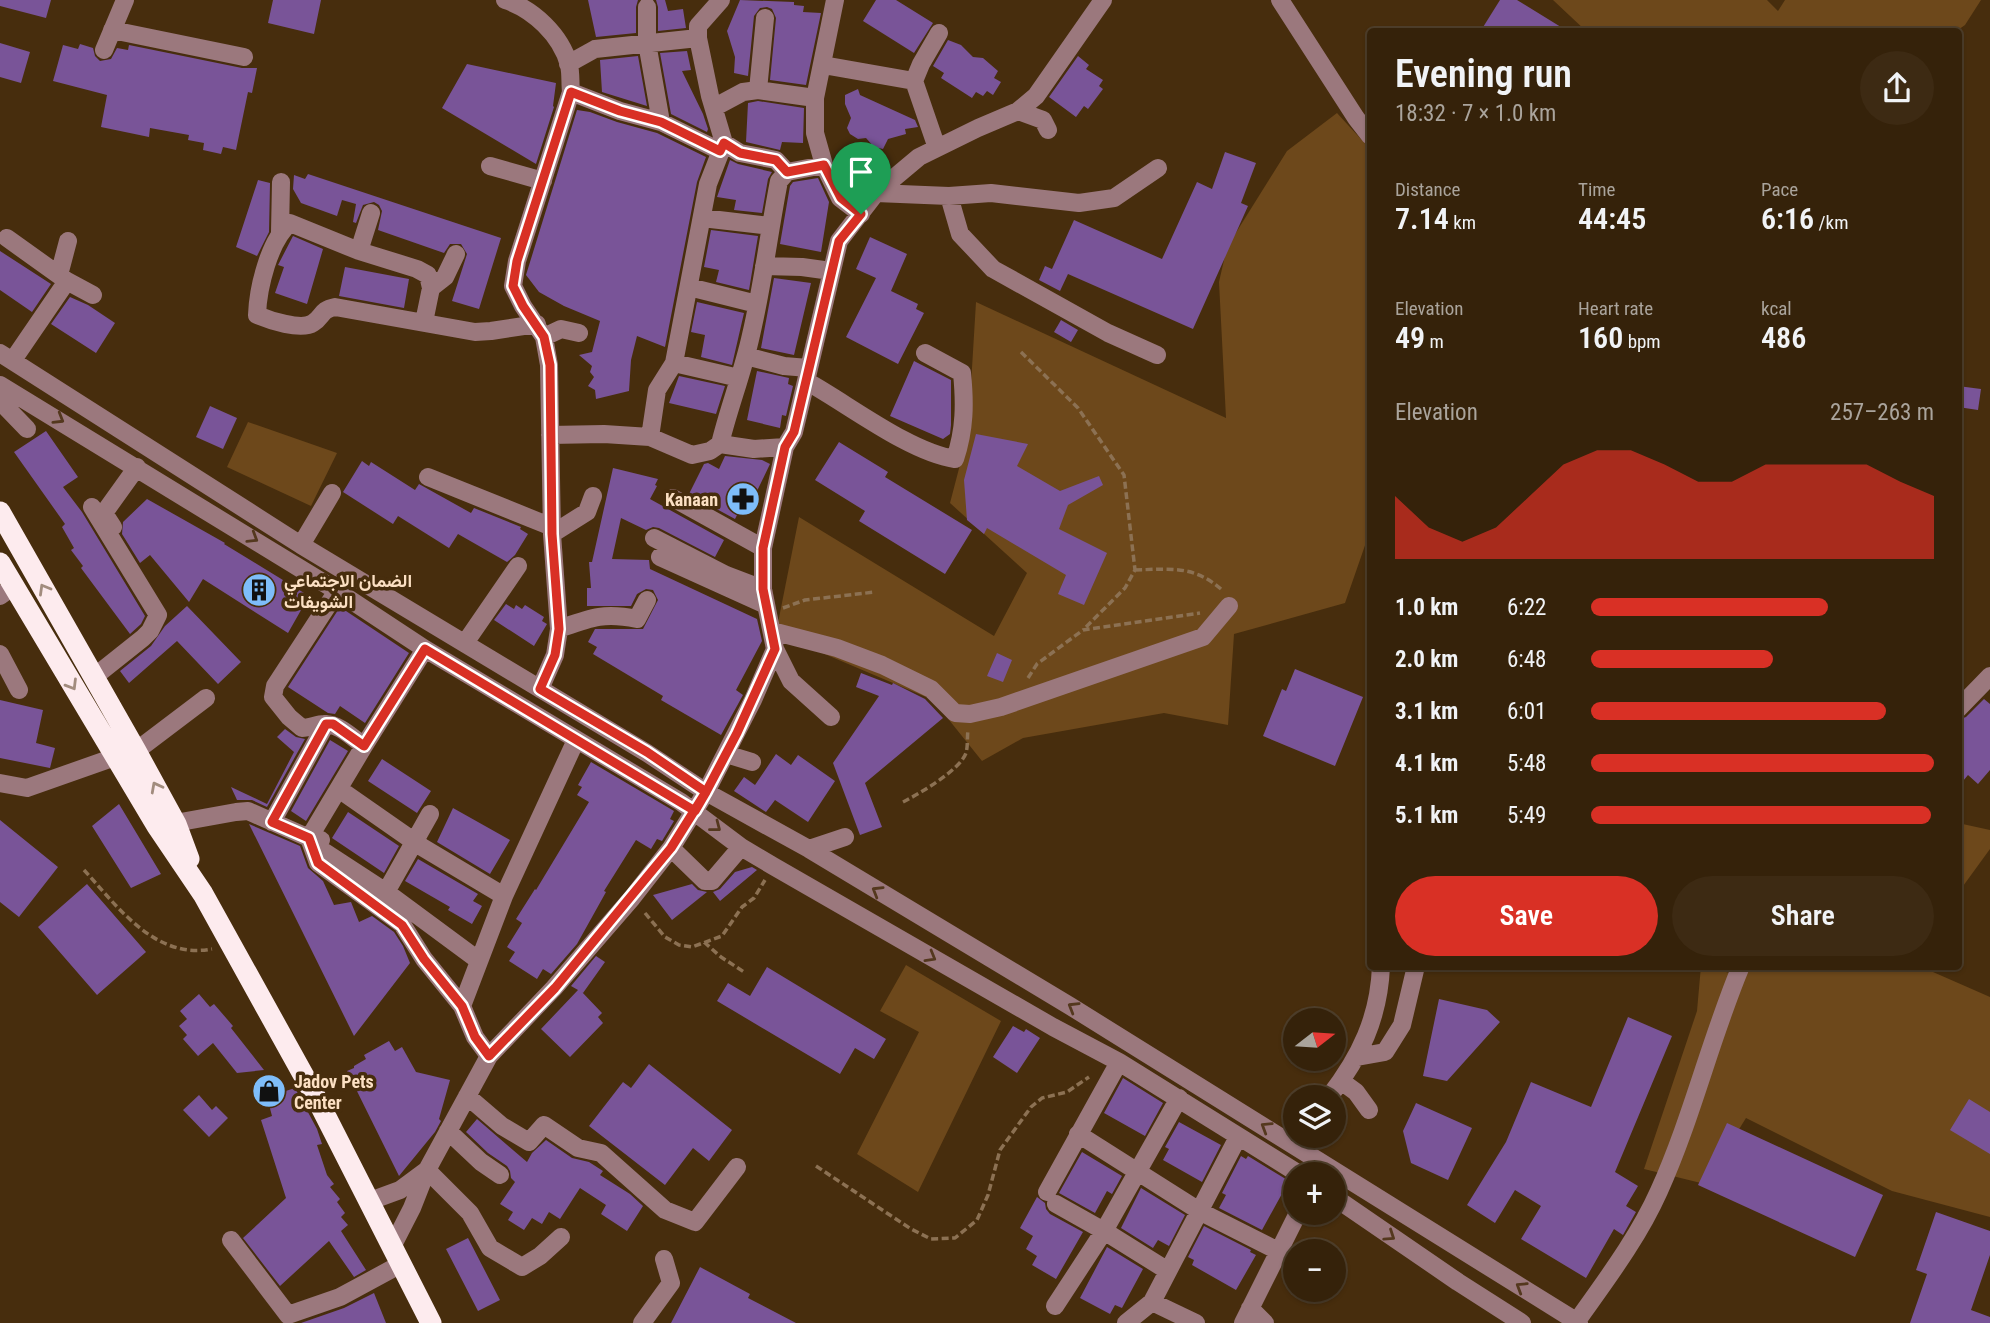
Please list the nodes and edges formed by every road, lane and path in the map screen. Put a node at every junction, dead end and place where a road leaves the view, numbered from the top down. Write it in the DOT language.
graph roads {
  1 [pos="125,0"];
  2 [pos="505,0"];
  3 [pos="721,0"];
  4 [pos="835,0"];
  5 [pos="1280,0"];
  6 [pos="1096,5"];
  7 [pos="647,6"];
  8 [pos="765,18"];
  9 [pos="112,30"];
  10 [pos="939,33"];
  11 [pos="698,38"];
  12 [pos="647,43"];
  13 [pos="104,50"];
  14 [pos="244,57"];
  15 [pos="568,64"];
  16 [pos="822,65"];
  17 [pos="915,81"];
  18 [pos="758,90"];
  19 [pos="571,92"];
  20 [pos="815,98"];
  21 [pos="715,107"];
  22 [pos="1018,111"];
  23 [pos="661,122"];
  24 [pos="1048,130"];
  25 [pos="1367,132"];
  26 [pos="722,147"];
  27 [pos="937,148"];
  28 [pos="824,165"];
  29 [pos="490,166"];
  30 [pos="1158,168"];
  31 [pos="787,172"];
  32 [pos="542,181"];
  33 [pos="281,182"];
  34 [pos="876,194"];
  35 [pos="949,195"];
  36 [pos="371,213"];
  37 [pos="861,214"];
  38 [pos="702,218"];
  39 [pos="771,226"];
  40 [pos="280,232"];
  41 [pos="6,238"];
  42 [pos="68,241"];
  43 [pos="359,251"];
  44 [pos="456,254"];
  45 [pos="764,266"];
  46 [pos="831,271"];
  47 [pos="63,278"];
  48 [pos="690,287"];
  49 [pos="431,288"];
  50 [pos="93,295"];
  51 [pos="757,304"];
  52 [pos="424,322"];
  53 [pos="540,330"];
  54 [pos="579,333"];
  55 [pos="1021,352"];
  56 [pos="925,353"];
  57 [pos="1157,355"];
  58 [pos="746,356"];
  59 [pos="6,357"];
  60 [pos="674,363"];
  61 [pos="807,374"];
  62 [pos="739,378"];
  63 [pos="0,385"];
  64 [pos="0,401"];
  65 [pos="27,429"];
  66 [pos="550,435"];
  67 [pos="650,437"];
  68 [pos="720,444"];
  69 [pos="785,447"];
  70 [pos="137,467"];
  71 [pos="428,477"];
  72 [pos="332,493"];
  73 [pos="593,496"];
  74 [pos="673,498"];
  75 [pos="92,507"];
  76 [pos="0,512"];
  77 [pos="552,531"];
  78 [pos="654,538"];
  79 [pos="301,545"];
  80 [pos="763,548"];
  81 [pos="660,557"];
  82 [pos="0,563"];
  83 [pos="519,566"];
  84 [pos="1135,570"];
  85 [pos="146,571"];
  86 [pos="7,591"];
  87 [pos="337,591"];
  88 [pos="875,592"];
  89 [pos="646,600"];
  90 [pos="1229,606"];
  91 [pos="769,618"];
  92 [pos="559,629"];
  93 [pos="1083,630"];
  94 [pos="465,643"];
  95 [pos="425,649"];
  96 [pos="0,654"];
  97 [pos="1990,676"];
  98 [pos="94,677"];
  99 [pos="540,689"];
  100 [pos="19,690"];
  101 [pos="206,698"];
  102 [pos="1011,704"];
  103 [pos="1962,705"];
  104 [pos="970,714"];
  105 [pos="831,717"];
  106 [pos="326,724"];
  107 [pos="576,740"];
  108 [pos="364,746"];
  109 [pos="136,751"];
  110 [pos="726,754"];
  111 [pos="115,757"];
  112 [pos="752,762"];
  113 [pos="361,772"];
  114 [pos="0,783"];
  115 [pos="706,792"];
  116 [pos="346,794"];
  117 [pos="903,802"];
  118 [pos="695,811"];
  119 [pos="430,814"];
  120 [pos="272,822"];
  121 [pos="166,825"];
  122 [pos="845,837"];
  123 [pos="309,838"];
  124 [pos="416,842"];
  125 [pos="741,847"];
  126 [pos="671,848"];
  127 [pos="809,849"];
  128 [pos="773,866"];
  129 [pos="84,870"];
  130 [pos="386,892"];
  131 [pos="504,896"];
  132 [pos="632,898"];
  133 [pos="704,942"];
  134 [pos="231,946"];
  135 [pos="478,960"];
  136 [pos="1380,970"];
  137 [pos="1415,970"];
  138 [pos="1740,970"];
  139 [pos="744,972"];
  140 [pos="462,1006"];
  141 [pos="489,1056"];
  142 [pos="1357,1058"];
  143 [pos="1113,1059"];
  144 [pos="1341,1081"];
  145 [pos="1338,1085"];
  146 [pos="467,1096"];
  147 [pos="1179,1098"];
  148 [pos="1369,1110"];
  149 [pos="448,1131"];
  150 [pos="1283,1132"];
  151 [pos="1078,1133"];
  152 [pos="1238,1137"];
  153 [pos="1308,1148"];
  154 [pos="1283,1165"];
  155 [pos="816,1166"];
  156 [pos="737,1167"];
  157 [pos="427,1170"];
  158 [pos="1136,1170"];
  159 [pos="500,1175"];
  160 [pos="370,1201"];
  161 [pos="1346,1205"];
  162 [pos="1200,1212"];
  163 [pos="1292,1225"];
  164 [pos="1104,1230"];
  165 [pos="561,1237"];
  166 [pos="231,1240"];
  167 [pos="1278,1251"];
  168 [pos="396,1255"];
  169 [pos="664,1259"];
  170 [pos="1168,1271"];
  171 [pos="1152,1302"];
  172 [pos="1055,1306"];
  173 [pos="1247,1315"];
  174 [pos="285,1319"];
  175 [pos="1578,1322"];
  176 [pos="431,1323"];
  177 [pos="642,1323"];
  178 [pos="1126,1323"];
  179 [pos="1196,1323"];
  180 [pos="1265,1323"];
  181 [pos="1522,1323"];
  1 -- 9 [label="street"];
  2 -- 15 [label="street"];
  3 -- 11 [label="street"];
  4 -- 16 [label="street"];
  5 -- 25 [label="street"];
  6 -- 22 [label="street"];
  7 -- 12 [label="street"];
  8 -- 18 [label="street"];
  9 -- 13 [label="street"];
  9 -- 14 [label="street"];
  10 -- 17 [label="street"];
  11 -- 12 [label="street"];
  11 -- 21 [label="street"];
  12 -- 15 [label="street"];
  12 -- 23 [label="street"];
  15 -- 19 [label="street"];
  16 -- 17 [label="street"];
  16 -- 20 [label="street"];
  17 -- 27 [label="street"];
  18 -- 20 [label="street"];
  18 -- 21 [label="street"];
  19 -- 23 [label="street"];
  19 -- 32 [label="street"];
  20 -- 28 [label="street"];
  21 -- 26 [label="street"];
  22 -- 24 [label="street"];
  22 -- 27 [label="street"];
  23 -- 26 [label="street"];
  26 -- 31 [label="street"];
  26 -- 38 [label="street"];
  27 -- 34 [label="street"];
  28 -- 31 [label="street"];
  28 -- 37 [label="street"];
  29 -- 32 [label="street"];
  30 -- 35 [label="street"];
  31 -- 39 [label="street"];
  32 -- 53 [label="street"];
  33 -- 40 [label="street"];
  34 -- 35 [label="street"];
  34 -- 37 [label="street"];
  35 -- 57 [label="street"];
  36 -- 43 [label="street"];
  37 -- 46 [label="street"];
  38 -- 39 [label="street"];
  38 -- 48 [label="street"];
  39 -- 45 [label="street"];
  40 -- 43 [label="street"];
  40 -- 52 [label="street"];
  41 -- 47 [label="street"];
  42 -- 47 [label="street"];
  43 -- 49 [label="street"];
  44 -- 49 [label="street"];
  45 -- 46 [label="street"];
  45 -- 51 [label="street"];
  46 -- 61 [label="street"];
  47 -- 50 [label="street"];
  47 -- 59 [label="street"];
  48 -- 51 [label="street"];
  48 -- 60 [label="street"];
  49 -- 52 [label="street"];
  51 -- 58 [label="street"];
  52 -- 53 [label="street"];
  53 -- 54 [label="street"];
  53 -- 66 [label="street"];
  55 -- 84 [label="path"];
  56 -- 61 [label="street"];
  58 -- 61 [label="street"];
  58 -- 62 [label="street"];
  59 -- 79 [label="street"];
  60 -- 62 [label="street"];
  60 -- 67 [label="street"];
  61 -- 69 [label="street"];
  62 -- 68 [label="street"];
  63 -- 70 [label="street, one-way"];
  64 -- 65 [label="street"];
  66 -- 67 [label="street"];
  66 -- 77 [label="street"];
  67 -- 68 [label="street"];
  68 -- 69 [label="street"];
  69 -- 80 [label="street"];
  70 -- 85 [label="street"];
  70 -- 87 [label="street, one-way"];
  71 -- 77 [label="street"];
  72 -- 79 [label="street"];
  73 -- 77 [label="street"];
  74 -- 80 [label="street"];
  75 -- 98 [label="street"];
  98 -- 76 [label="highway, one-way"];
  77 -- 92 [label="street"];
  78 -- 91 [label="street"];
  79 -- 94 [label="street"];
  80 -- 91 [label="street"];
  81 -- 91 [label="street"];
  82 -- 86 [label="highway"];
  83 -- 94 [label="street"];
  84 -- 90 [label="path"];
  84 -- 93 [label="path"];
  86 -- 111 [label="highway, one-way"];
  87 -- 95 [label="street"];
  87 -- 106 [label="street"];
  88 -- 91 [label="path"];
  89 -- 92 [label="street"];
  90 -- 93 [label="path"];
  90 -- 102 [label="street"];
  91 -- 104 [label="street"];
  91 -- 105 [label="street"];
  91 -- 110 [label="street"];
  92 -- 99 [label="street"];
  93 -- 102 [label="path"];
  94 -- 99 [label="street"];
  95 -- 107 [label="street"];
  95 -- 108 [label="street"];
  96 -- 100 [label="street"];
  97 -- 103 [label="street"];
  98 -- 109 [label="highway"];
  99 -- 115 [label="street"];
  101 -- 109 [label="street"];
  102 -- 104 [label="street"];
  104 -- 117 [label="path"];
  106 -- 108 [label="street"];
  106 -- 120 [label="street"];
  107 -- 118 [label="street"];
  107 -- 131 [label="street"];
  108 -- 123 [label="street"];
  121 -- 109 [label="highway, one-way"];
  110 -- 112 [label="street"];
  110 -- 115 [label="street"];
  111 -- 114 [label="street"];
  111 -- 121 [label="highway"];
  113 -- 116 [label="street"];
  115 -- 118 [label="street"];
  115 -- 127 [label="street"];
  116 -- 124 [label="street"];
  116 -- 130 [label="street"];
  118 -- 125 [label="street, one-way"];
  118 -- 126 [label="street"];
  119 -- 124 [label="street"];
  120 -- 121 [label="street"];
  120 -- 123 [label="street"];
  121 -- 134 [label="highway"];
  122 -- 127 [label="street"];
  123 -- 140 [label="street"];
  124 -- 130 [label="street"];
  124 -- 131 [label="street"];
  125 -- 126 [label="street"];
  125 -- 128 [label="street"];
  126 -- 132 [label="street"];
  150 -- 127 [label="street, one-way"];
  128 -- 133 [label="path"];
  128 -- 143 [label="street, one-way"];
  129 -- 134 [label="path"];
  130 -- 135 [label="street"];
  131 -- 135 [label="street"];
  132 -- 133 [label="path"];
  132 -- 141 [label="street"];
  133 -- 139 [label="path"];
  134 -- 160 [label="highway"];
  135 -- 140 [label="street"];
  136 -- 142 [label="street"];
  137 -- 142 [label="street"];
  138 -- 175 [label="street"];
  140 -- 141 [label="street"];
  141 -- 146 [label="street"];
  142 -- 144 [label="street"];
  143 -- 147 [label="street"];
  143 -- 151 [label="street"];
  143 -- 155 [label="path"];
  144 -- 145 [label="street"];
  144 -- 148 [label="street"];
  146 -- 149 [label="street"];
  146 -- 156 [label="street"];
  147 -- 152 [label="street"];
  147 -- 158 [label="street"];
  149 -- 157 [label="street"];
  149 -- 159 [label="street"];
  151 -- 158 [label="street"];
  151 -- 164 [label="street"];
  152 -- 154 [label="street"];
  152 -- 162 [label="street"];
  175 -- 153 [label="street, one-way"];
  157 -- 160 [label="street"];
  157 -- 165 [label="street"];
  157 -- 168 [label="street"];
  158 -- 162 [label="street"];
  158 -- 164 [label="street"];
  160 -- 168 [label="highway"];
  161 -- 181 [label="street, one-way"];
  162 -- 167 [label="street"];
  162 -- 170 [label="street"];
  163 -- 167 [label="street"];
  164 -- 170 [label="street"];
  164 -- 172 [label="street"];
  166 -- 174 [label="street"];
  167 -- 173 [label="street"];
  168 -- 174 [label="street"];
  168 -- 176 [label="highway"];
  169 -- 177 [label="street"];
  170 -- 171 [label="street"];
  171 -- 178 [label="street"];
  171 -- 179 [label="street"];
  173 -- 180 [label="street"];
}
